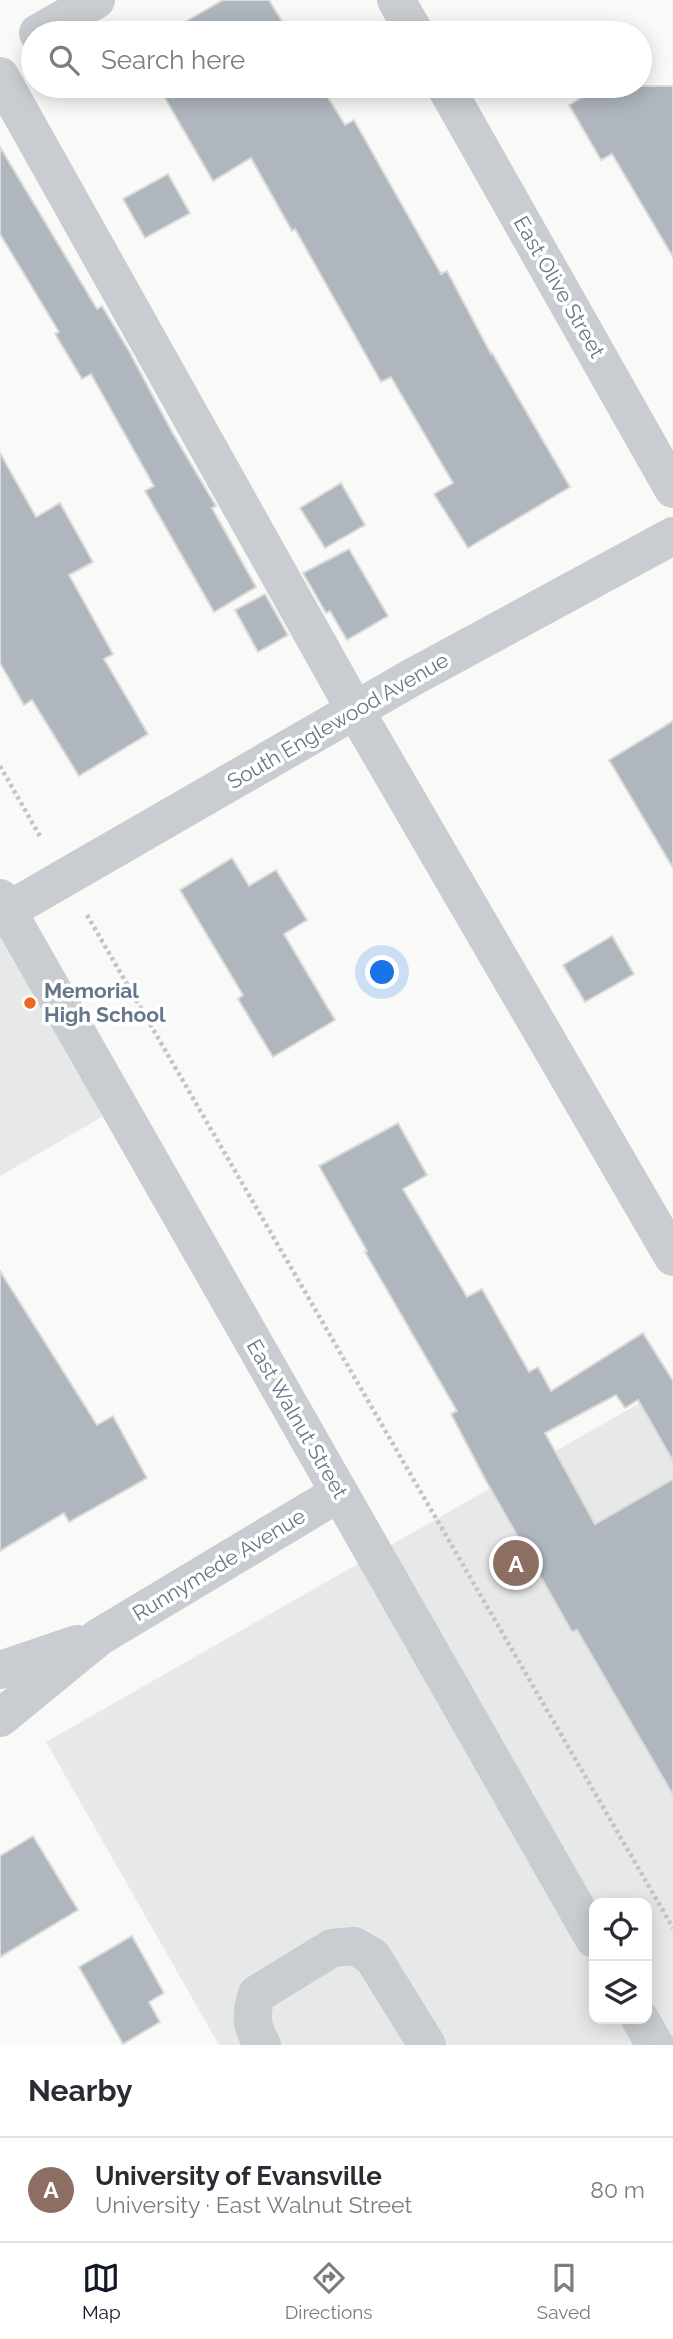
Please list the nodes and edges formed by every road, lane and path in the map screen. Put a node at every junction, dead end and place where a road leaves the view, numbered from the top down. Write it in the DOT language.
graph roads {
  1 [pos="96,0"];
  2 [pos="396,0"];
  3 [pos="59,21"];
  4 [pos="408,21"];
  5 [pos="21,43"];
  6 [pos="0,55"];
  7 [pos="0,76"];
  8 [pos="451,98"];
  9 [pos="673,489"];
  10 [pos="673,536"];
  11 [pos="355,710"];
  12 [pos="0,766"];
  13 [pos="43,843"];
  14 [pos="4,905"];
  15 [pos="83,909"];
  16 [pos="673,1257"];
  17 [pos="339,1493"];
  18 [pos="99,1637"];
  19 [pos="0,1670"];
  20 [pos="0,1718"];
  21 [pos="673,1928"];
  22 [pos="589,1930"];
  23 [pos="643,2024"];
  24 [pos="262,2045"];
  25 [pos="427,2045"];
  26 [pos="655,2045"];
  1 -- 3 [label="street"];
  2 -- 4 [label="street"];
  5 -- 6 [label="street"];
  7 -- 11 [label="street"];
  8 -- 9 [label="street, East Olive Street"];
  10 -- 11 [label="street, South Englewood Avenue"];
  11 -- 14 [label="street, South Englewood Avenue"];
  11 -- 16 [label="street"];
  12 -- 13 [label="path"];
  14 -- 17 [label="street, East Walnut Street"];
  15 -- 21 [label="path"];
  17 -- 18 [label="street, Runnymede Avenue"];
  17 -- 22 [label="street, East Walnut Street"];
  18 -- 19 [label="street, Runnymede Avenue"];
  18 -- 20 [label="street, Runnymede Avenue"];
  23 -- 26 [label="street"];
  24 -- 25 [label="street"];
}
